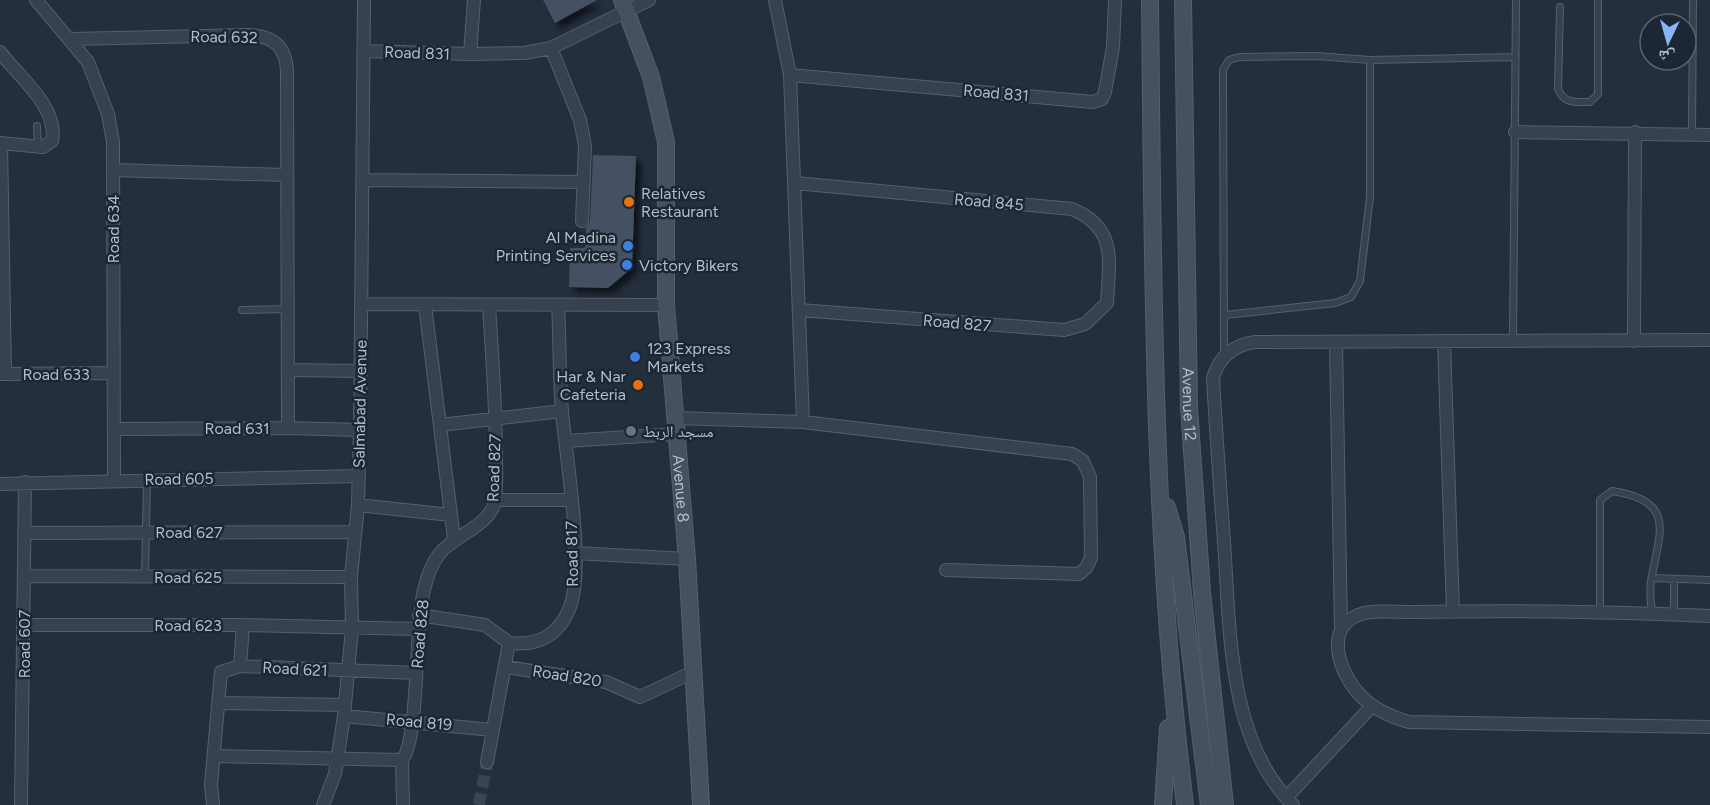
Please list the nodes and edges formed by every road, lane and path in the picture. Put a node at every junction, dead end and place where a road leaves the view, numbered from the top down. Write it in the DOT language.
graph roads {
  1 [pos="36,0"];
  2 [pos="364,0"];
  3 [pos="474,0"];
  4 [pos="649,0"];
  5 [pos="775,0"];
  6 [pos="1115,0"];
  7 [pos="1150,0"];
  8 [pos="1183,0"];
  9 [pos="1516,0"];
  10 [pos="1598,0"];
  11 [pos="1693,0"];
  12 [pos="624,5"];
  13 [pos="1560,7"];
  14 [pos="71,39"];
  15 [pos="551,48"];
  16 [pos="365,51"];
  17 [pos="0,52"];
  18 [pos="470,54"];
  19 [pos="1515,57"];
  20 [pos="1370,60"];
  21 [pos="790,75"];
  22 [pos="37,126"];
  23 [pos="1515,132"];
  24 [pos="1635,132"];
  25 [pos="1692,133"];
  26 [pos="1710,135"];
  27 [pos="0,143"];
  28 [pos="38,147"];
  29 [pos="113,171"];
  30 [pos="286,175"];
  31 [pos="364,180"];
  32 [pos="584,182"];
  33 [pos="795,183"];
  34 [pos="1,206"];
  35 [pos="582,221"];
  36 [pos="1107,303"];
  37 [pos="362,304"];
  38 [pos="425,305"];
  39 [pos="489,305"];
  40 [pos="666,305"];
  41 [pos="558,306"];
  42 [pos="287,309"];
  43 [pos="242,310"];
  44 [pos="798,310"];
  45 [pos="1225,315"];
  46 [pos="1634,340"];
  47 [pos="1710,340"];
  48 [pos="1444,341"];
  49 [pos="1513,341"];
  50 [pos="1336,342"];
  51 [pos="1224,355"];
  52 [pos="288,370"];
  53 [pos="361,371"];
  54 [pos="113,373"];
  55 [pos="2,374"];
  56 [pos="562,411"];
  57 [pos="496,417"];
  58 [pos="803,422"];
  59 [pos="440,425"];
  60 [pos="675,426"];
  61 [pos="288,428"];
  62 [pos="114,429"];
  63 [pos="360,430"];
  64 [pos="566,441"];
  65 [pos="359,476"];
  66 [pos="114,480"];
  67 [pos="147,480"];
  68 [pos="25,482"];
  69 [pos="0,484"];
  70 [pos="1160,484"];
  71 [pos="495,500"];
  72 [pos="571,500"];
  73 [pos="358,505"];
  74 [pos="451,515"];
  75 [pos="146,532"];
  76 [pos="354,532"];
  77 [pos="24,533"];
  78 [pos="454,539"];
  79 [pos="574,553"];
  80 [pos="687,559"];
  81 [pos="945,570"];
  82 [pos="24,576"];
  83 [pos="145,577"];
  84 [pos="351,577"];
  85 [pos="1652,578"];
  86 [pos="1674,579"];
  87 [pos="1710,580"];
  88 [pos="1453,612"];
  89 [pos="1600,614"];
  90 [pos="1652,614"];
  91 [pos="1674,614"];
  92 [pos="419,615"];
  93 [pos="1710,616"];
  94 [pos="24,625"];
  95 [pos="243,625"];
  96 [pos="352,628"];
  97 [pos="418,629"];
  98 [pos="1341,630"];
  99 [pos="509,643"];
  100 [pos="240,666"];
  101 [pos="505,667"];
  102 [pos="349,672"];
  103 [pos="693,672"];
  104 [pos="416,674"];
  105 [pos="1172,697"];
  106 [pos="220,703"];
  107 [pos="1372,706"];
  108 [pos="344,711"];
  109 [pos="412,721"];
  110 [pos="1710,727"];
  111 [pos="493,730"];
  112 [pos="215,756"];
  113 [pos="337,758"];
  114 [pos="402,760"];
  115 [pos="487,762"];
  116 [pos="1289,801"];
  117 [pos="1222,804"];
  118 [pos="21,805"];
  119 [pos="213,805"];
  120 [pos="323,805"];
  121 [pos="403,805"];
  122 [pos="701,805"];
  123 [pos="1163,805"];
  124 [pos="1185,805"];
  1 -- 14 [label="street, Road 634"];
  2 -- 16 [label="street, Salmabad Avenue"];
  3 -- 18 [label="street, Road 831"];
  4 -- 12 [label="street, Road 831"];
  5 -- 21 [label="street"];
  6 -- 21 [label="street, Road 831"];
  7 -- 70 [label="street, Avenue 12"];
  8 -- 117 [label="street, Avenue 12"];
  9 -- 19 [label="lane"];
  10 -- 13 [label="lane"];
  11 -- 25 [label="lane"];
  12 -- 15 [label="street, Road 831"];
  12 -- 40 [label="street, Avenue 8"];
  14 -- 29 [label="street, Road 634"];
  14 -- 30 [label="street, Road 632"];
  15 -- 18 [label="street, Road 831"];
  15 -- 32 [label="street"];
  16 -- 18 [label="street, Road 831"];
  16 -- 31 [label="street, Salmabad Avenue"];
  17 -- 28 [label="street"];
  19 -- 20 [label="lane"];
  19 -- 23 [label="lane"];
  20 -- 45 [label="lane"];
  20 -- 45 [label="lane"];
  21 -- 33 [label="street"];
  22 -- 28 [label="lane"];
  23 -- 24 [label="street"];
  23 -- 49 [label="lane"];
  24 -- 25 [label="street"];
  24 -- 46 [label="street"];
  25 -- 26 [label="street"];
  27 -- 28 [label="street"];
  27 -- 34 [label="street"];
  29 -- 30 [label="street"];
  29 -- 54 [label="street, Road 634"];
  30 -- 42 [label="street, Road 632"];
  31 -- 32 [label="street"];
  31 -- 37 [label="street, Salmabad Avenue"];
  32 -- 35 [label="street"];
  33 -- 36 [label="street, Road 845"];
  33 -- 44 [label="street"];
  34 -- 55 [label="street"];
  36 -- 44 [label="street, Road 827"];
  37 -- 38 [label="street"];
  37 -- 53 [label="street, Salmabad Avenue"];
  38 -- 39 [label="street"];
  38 -- 59 [label="street"];
  39 -- 41 [label="street"];
  39 -- 57 [label="street, Road 827"];
  40 -- 41 [label="street"];
  40 -- 60 [label="street, Avenue 8"];
  41 -- 56 [label="street, Road 817"];
  42 -- 43 [label="lane"];
  42 -- 52 [label="street, Road 632"];
  44 -- 58 [label="street"];
  45 -- 51 [label="lane"];
  46 -- 47 [label="street"];
  46 -- 49 [label="street"];
  48 -- 49 [label="street"];
  48 -- 50 [label="street"];
  48 -- 88 [label="street"];
  50 -- 51 [label="street"];
  50 -- 98 [label="street"];
  51 -- 116 [label="street"];
  52 -- 53 [label="street"];
  52 -- 61 [label="street, Road 632"];
  53 -- 63 [label="street, Salmabad Avenue"];
  54 -- 55 [label="street, Road 633"];
  54 -- 62 [label="street, Road 634"];
  56 -- 57 [label="street"];
  56 -- 64 [label="street, Road 817"];
  57 -- 59 [label="street"];
  57 -- 71 [label="street, Road 827"];
  58 -- 60 [label="street"];
  58 -- 81 [label="street"];
  59 -- 74 [label="street"];
  60 -- 64 [label="street"];
  60 -- 80 [label="street, Avenue 8"];
  61 -- 62 [label="street, Road 631"];
  61 -- 63 [label="street, Road 631"];
  62 -- 66 [label="street, Road 634"];
  63 -- 65 [label="street, Salmabad Avenue"];
  64 -- 72 [label="street, Road 817"];
  65 -- 67 [label="street, Road 605"];
  65 -- 73 [label="street, Salmabad Avenue"];
  66 -- 67 [label="street, Road 605"];
  66 -- 68 [label="street, Road 605"];
  67 -- 75 [label="lane"];
  68 -- 69 [label="street, Road 605"];
  68 -- 77 [label="street, Road 607"];
  70 -- 105 [label="street, Avenue 12"];
  70 -- 117 [label="street"];
  71 -- 72 [label="street"];
  71 -- 78 [label="street, Road 827"];
  72 -- 79 [label="street, Road 817"];
  73 -- 74 [label="street"];
  73 -- 76 [label="street, Salmabad Avenue"];
  74 -- 78 [label="street"];
  75 -- 76 [label="street, Road 627"];
  75 -- 77 [label="street, Road 627"];
  75 -- 83 [label="lane"];
  76 -- 84 [label="street, Salmabad Avenue"];
  77 -- 82 [label="street, Road 607"];
  78 -- 92 [label="street, Road 828"];
  79 -- 80 [label="street"];
  79 -- 99 [label="street, Road 817"];
  80 -- 103 [label="street, Avenue 8"];
  82 -- 83 [label="street, Road 625"];
  82 -- 94 [label="street, Road 607"];
  83 -- 84 [label="street, Road 625"];
  84 -- 96 [label="street, Salmabad Avenue"];
  85 -- 86 [label="lane"];
  85 -- 89 [label="lane"];
  85 -- 90 [label="lane"];
  86 -- 87 [label="lane"];
  86 -- 91 [label="lane"];
  88 -- 89 [label="street"];
  88 -- 98 [label="street"];
  89 -- 90 [label="street"];
  90 -- 91 [label="street"];
  91 -- 93 [label="street"];
  92 -- 97 [label="street, Road 828"];
  92 -- 99 [label="street"];
  94 -- 95 [label="street, Road 623"];
  94 -- 118 [label="street, Road 607"];
  95 -- 96 [label="street, Road 623"];
  95 -- 100 [label="street, Road 621"];
  96 -- 97 [label="street, Road 623"];
  96 -- 102 [label="street, Salmabad Avenue"];
  97 -- 104 [label="street, Road 828"];
  98 -- 107 [label="street"];
  99 -- 101 [label="street"];
  100 -- 102 [label="street, Road 621"];
  100 -- 106 [label="street, Road 621"];
  101 -- 103 [label="street, Road 820"];
  101 -- 111 [label="street"];
  102 -- 104 [label="street, Road 621"];
  102 -- 108 [label="street, Salmabad Avenue"];
  103 -- 122 [label="street, Avenue 8"];
  104 -- 109 [label="street, Road 828"];
  105 -- 123 [label="street"];
  105 -- 124 [label="street, Avenue 12"];
  106 -- 108 [label="street, Road 819"];
  106 -- 112 [label="street"];
  107 -- 110 [label="street"];
  107 -- 116 [label="street"];
  108 -- 109 [label="street, Road 819"];
  108 -- 113 [label="street, Salmabad Avenue"];
  109 -- 111 [label="street, Road 819"];
  109 -- 114 [label="street, Road 828"];
  111 -- 115 [label="street"];
  112 -- 113 [label="street"];
  112 -- 119 [label="street"];
  113 -- 114 [label="street"];
  113 -- 120 [label="street, Salmabad Avenue"];
  114 -- 121 [label="street, Road 828"];
}
